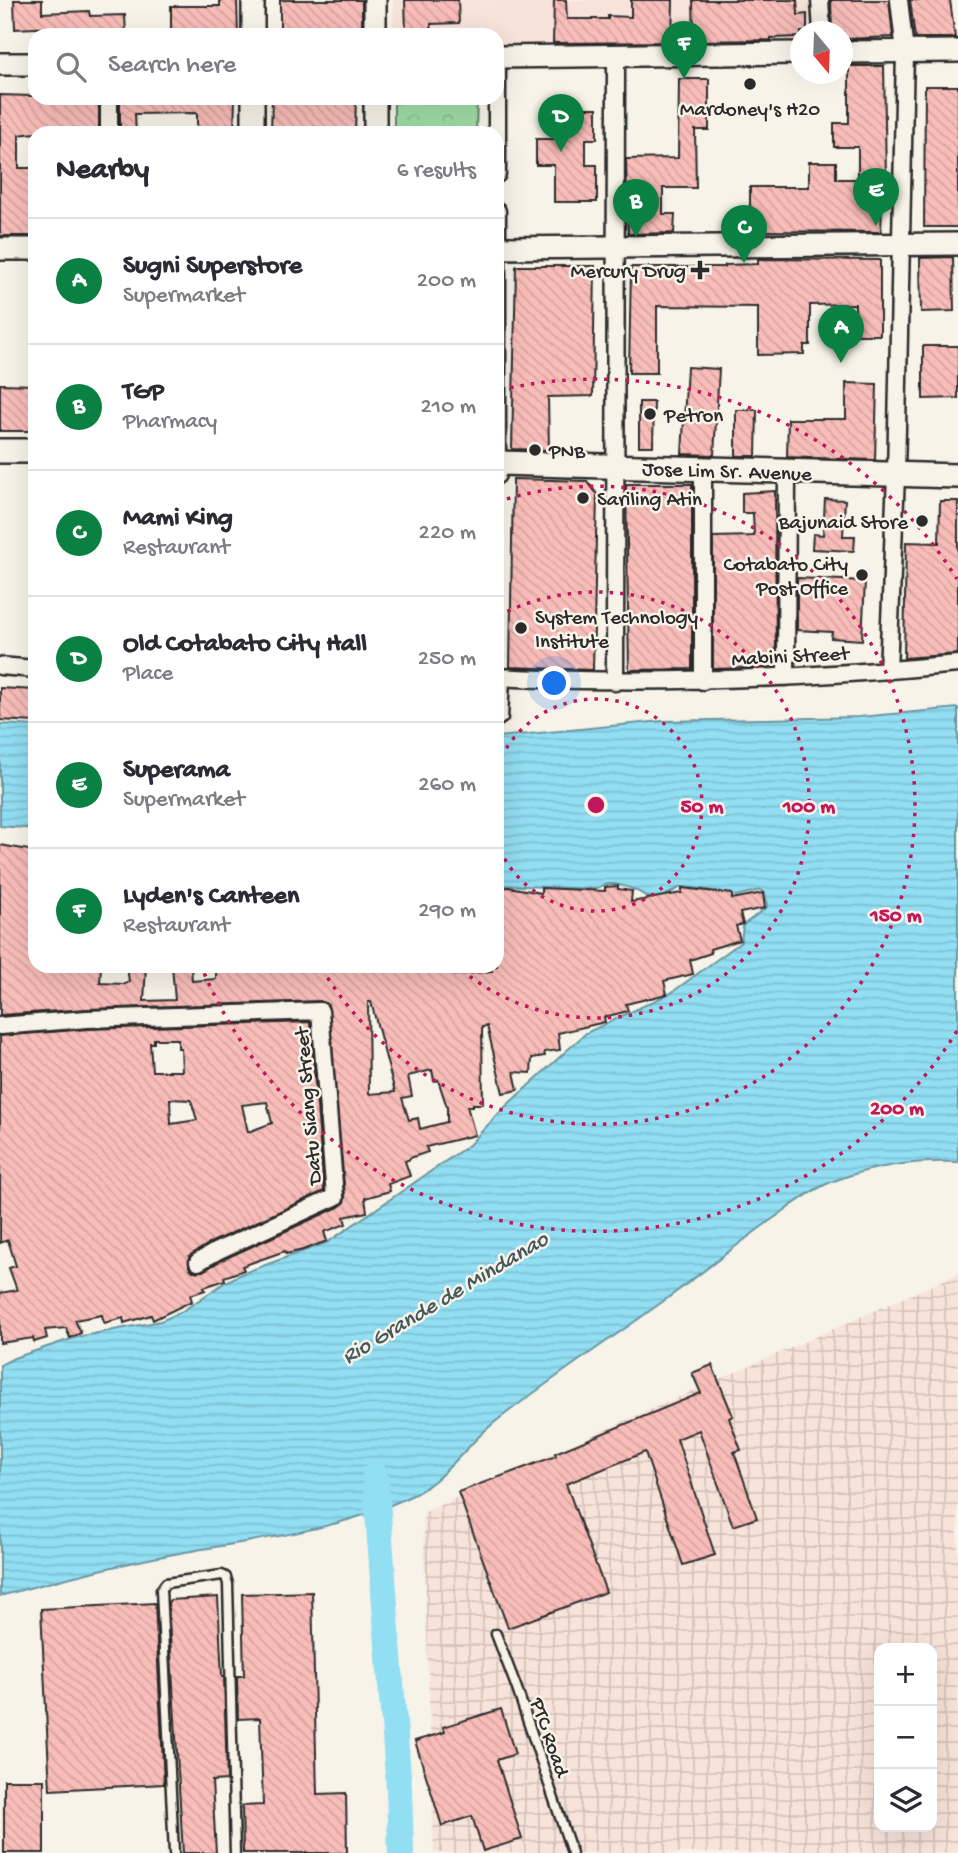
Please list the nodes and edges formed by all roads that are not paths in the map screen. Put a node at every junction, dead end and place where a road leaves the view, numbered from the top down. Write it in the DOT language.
graph roads {
  1 [pos="253,0"];
  2 [pos="375,0"];
  3 [pos="820,0"];
  4 [pos="899,0"];
  5 [pos="821,21"];
  6 [pos="253,28"];
  7 [pos="375,28"];
  8 [pos="958,51"];
  9 [pos="853,52"];
  10 [pos="905,52"];
  11 [pos="790,53"];
  12 [pos="616,55"];
  13 [pos="504,57"];
  14 [pos="0,64"];
  15 [pos="28,64"];
  16 [pos="109,105"];
  17 [pos="253,105"];
  18 [pos="375,105"];
  19 [pos="497,105"];
  20 [pos="109,126"];
  21 [pos="253,126"];
  22 [pos="375,126"];
  23 [pos="497,126"];
  24 [pos="900,244"];
  25 [pos="958,244"];
  26 [pos="615,247"];
  27 [pos="504,248"];
  28 [pos="0,249"];
  29 [pos="28,249"];
  30 [pos="0,451"];
  31 [pos="28,451"];
  32 [pos="504,463"];
  33 [pos="615,466"];
  34 [pos="703,469"];
  35 [pos="787,472"];
  36 [pos="896,475"];
  37 [pos="958,476"];
  38 [pos="958,664"];
  39 [pos="0,666"];
  40 [pos="28,668"];
  41 [pos="888,671"];
  42 [pos="786,677"];
  43 [pos="504,678"];
  44 [pos="703,681"];
  45 [pos="615,682"];
  46 [pos="0,1026"];
  47 [pos="198,1262"];
  48 [pos="496,1634"];
  49 [pos="174,1853"];
  50 [pos="235,1853"];
  51 [pos="572,1853"];
  1 -- 6 [label="street"];
  2 -- 7 [label="street"];
  3 -- 5 [label="street"];
  4 -- 10 [label="street"];
  8 -- 10 [label="street"];
  9 -- 10 [label="street"];
  10 -- 24 [label="street"];
  11 -- 12 [label="street"];
  12 -- 13 [label="street"];
  12 -- 26 [label="street"];
  14 -- 15 [label="street"];
  16 -- 20 [label="street"];
  17 -- 21 [label="street"];
  18 -- 22 [label="street"];
  19 -- 23 [label="street"];
  24 -- 25 [label="street"];
  24 -- 26 [label="street"];
  24 -- 36 [label="street"];
  26 -- 27 [label="street"];
  26 -- 33 [label="street"];
  28 -- 29 [label="street"];
  30 -- 31 [label="main road"];
  32 -- 33 [label="main road, Jose Lim Sr. Avenue"];
  33 -- 34 [label="main road, Jose Lim Sr. Avenue"];
  33 -- 45 [label="street"];
  34 -- 35 [label="main road, Jose Lim Sr. Avenue"];
  34 -- 44 [label="street"];
  35 -- 36 [label="main road, Jose Lim Sr. Avenue"];
  35 -- 42 [label="street"];
  36 -- 37 [label="main road, Jose Lim Sr. Avenue"];
  36 -- 41 [label="street"];
  38 -- 41 [label="street, Mabini Street"];
  39 -- 40 [label="street"];
  41 -- 42 [label="street, Mabini Street"];
  42 -- 44 [label="street, Mabini Street"];
  43 -- 45 [label="street, Mabini Street"];
  44 -- 45 [label="street, Mabini Street"];
  46 -- 47 [label="street, Datu Siang Street"];
  48 -- 51 [label="lane, PTC Road"];
  49 -- 50 [label="lane"];
}
